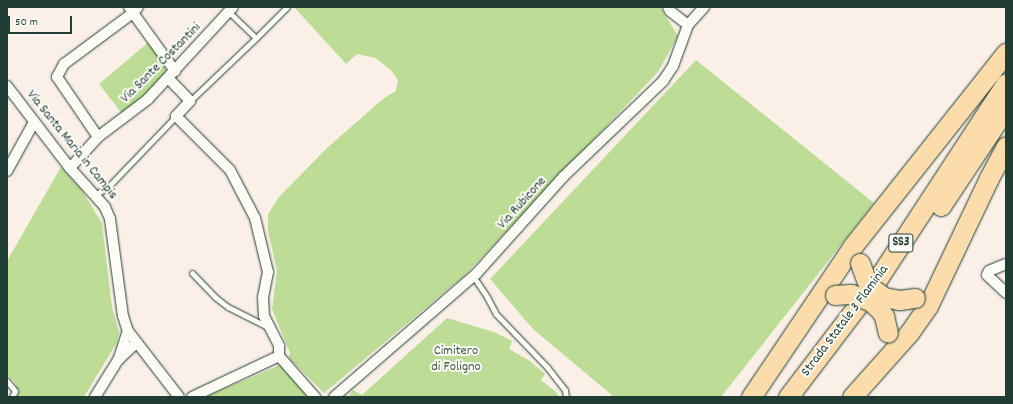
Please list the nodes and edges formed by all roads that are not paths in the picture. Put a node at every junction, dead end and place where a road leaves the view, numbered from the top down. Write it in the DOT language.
graph roads {
  1 [pos="287,7"];
  2 [pos="668,7"];
  3 [pos="704,7"];
  4 [pos="133,9"];
  5 [pos="231,9"];
  6 [pos="688,25"];
  7 [pos="256,38"];
  8 [pos="1006,53"];
  9 [pos="171,75"];
  10 [pos="1006,83"];
  11 [pos="7,86"];
  12 [pos="190,101"];
  13 [pos="1006,108"];
  14 [pos="176,116"];
  15 [pos="34,122"];
  16 [pos="98,138"];
  17 [pos="1006,146"];
  18 [pos="70,168"];
  19 [pos="7,171"];
  20 [pos="95,195"];
  21 [pos="877,216"];
  22 [pos="1006,264"];
  23 [pos="192,273"];
  24 [pos="943,274"];
  25 [pos="473,276"];
  26 [pos="1006,293"];
  27 [pos="805,316"];
  28 [pos="270,328"];
  29 [pos="128,331"];
  30 [pos="136,343"];
  31 [pos="279,356"];
  32 [pos="118,360"];
  33 [pos="879,365"];
  34 [pos="7,381"];
  35 [pos="12,397"];
  36 [pos="95,397"];
  37 [pos="179,397"];
  38 [pos="192,397"];
  39 [pos="315,397"];
  40 [pos="334,397"];
  41 [pos="566,397"];
  42 [pos="751,397"];
  43 [pos="788,397"];
  44 [pos="804,397"];
  45 [pos="852,397"];
  1 -- 7 [label="lane"];
  2 -- 6 [label="street"];
  3 -- 6 [label="street, Via Rubicone"];
  4 -- 9 [label="street"];
  4 -- 16 [label="street"];
  5 -- 7 [label="lane"];
  5 -- 9 [label="street, Via Sante Costantini"];
  6 -- 25 [label="street, Via Rubicone"];
  7 -- 12 [label="lane"];
  8 -- 21 [label="highway"];
  9 -- 12 [label="street"];
  9 -- 16 [label="street, Via Sante Costantini"];
  10 -- 43 [label="highway, Strada Statale 3 Flaminia / SS3"];
  11 -- 15 [label="street, Via Santa Maria in Campis"];
  12 -- 14 [label="street"];
  13 -- 44 [label="highway, Strada Statale 3 Flaminia / SS3"];
  14 -- 20 [label="lane"];
  14 -- 28 [label="street"];
  15 -- 18 [label="street, Via Santa Maria in Campis"];
  15 -- 19 [label="street"];
  16 -- 18 [label="street, Via Sante Costantini"];
  17 -- 24 [label="highway"];
  18 -- 20 [label="street, Via Santa Maria in Campis"];
  20 -- 29 [label="street, Via Santa Maria in Campis"];
  21 -- 24 [label="highway, bridge"];
  21 -- 27 [label="highway"];
  22 -- 26 [label="street"];
  23 -- 28 [label="lane"];
  24 -- 33 [label="highway"];
  25 -- 40 [label="street, Via Rubicone"];
  25 -- 41 [label="lane"];
  27 -- 33 [label="highway, bridge"];
  27 -- 42 [label="highway"];
  28 -- 31 [label="street"];
  29 -- 30 [label="street, Via Santa Maria in Campis"];
  29 -- 32 [label="street"];
  30 -- 32 [label="street"];
  30 -- 37 [label="street, Via Santa Maria in Campis"];
  31 -- 38 [label="street"];
  31 -- 39 [label="street"];
  32 -- 36 [label="street"];
  33 -- 45 [label="highway"];
  34 -- 35 [label="lane"];
}
